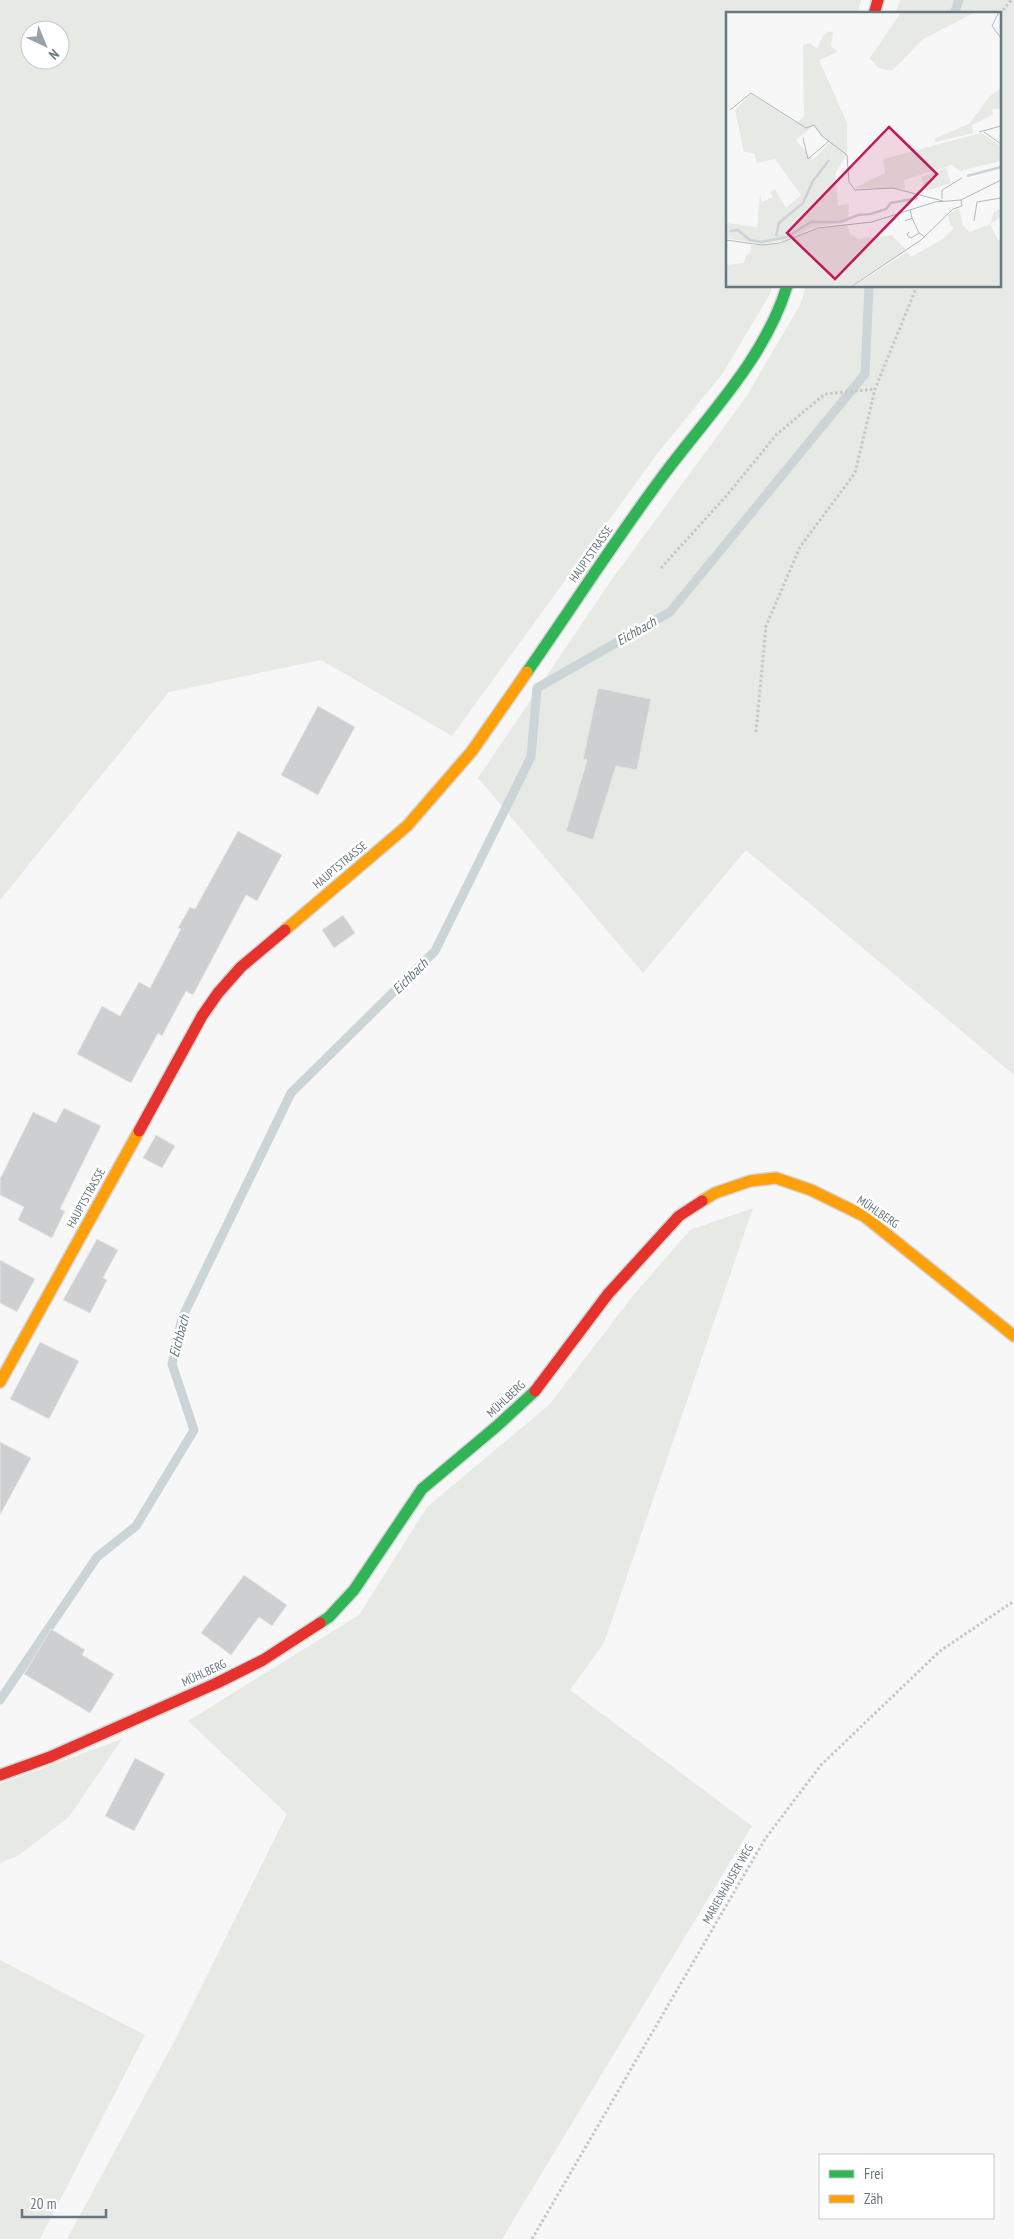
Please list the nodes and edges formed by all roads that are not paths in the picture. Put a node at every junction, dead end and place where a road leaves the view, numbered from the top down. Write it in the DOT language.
graph roads {
  1 [pos="786,288"];
  2 [pos="1014,1336"];
  3 [pos="0,1382"];
  4 [pos="0,1775"];
  1 -- 3 [label="main road, HAUPTSTRASSE"];
  2 -- 4 [label="main road, MÜHLBERG"];
}
